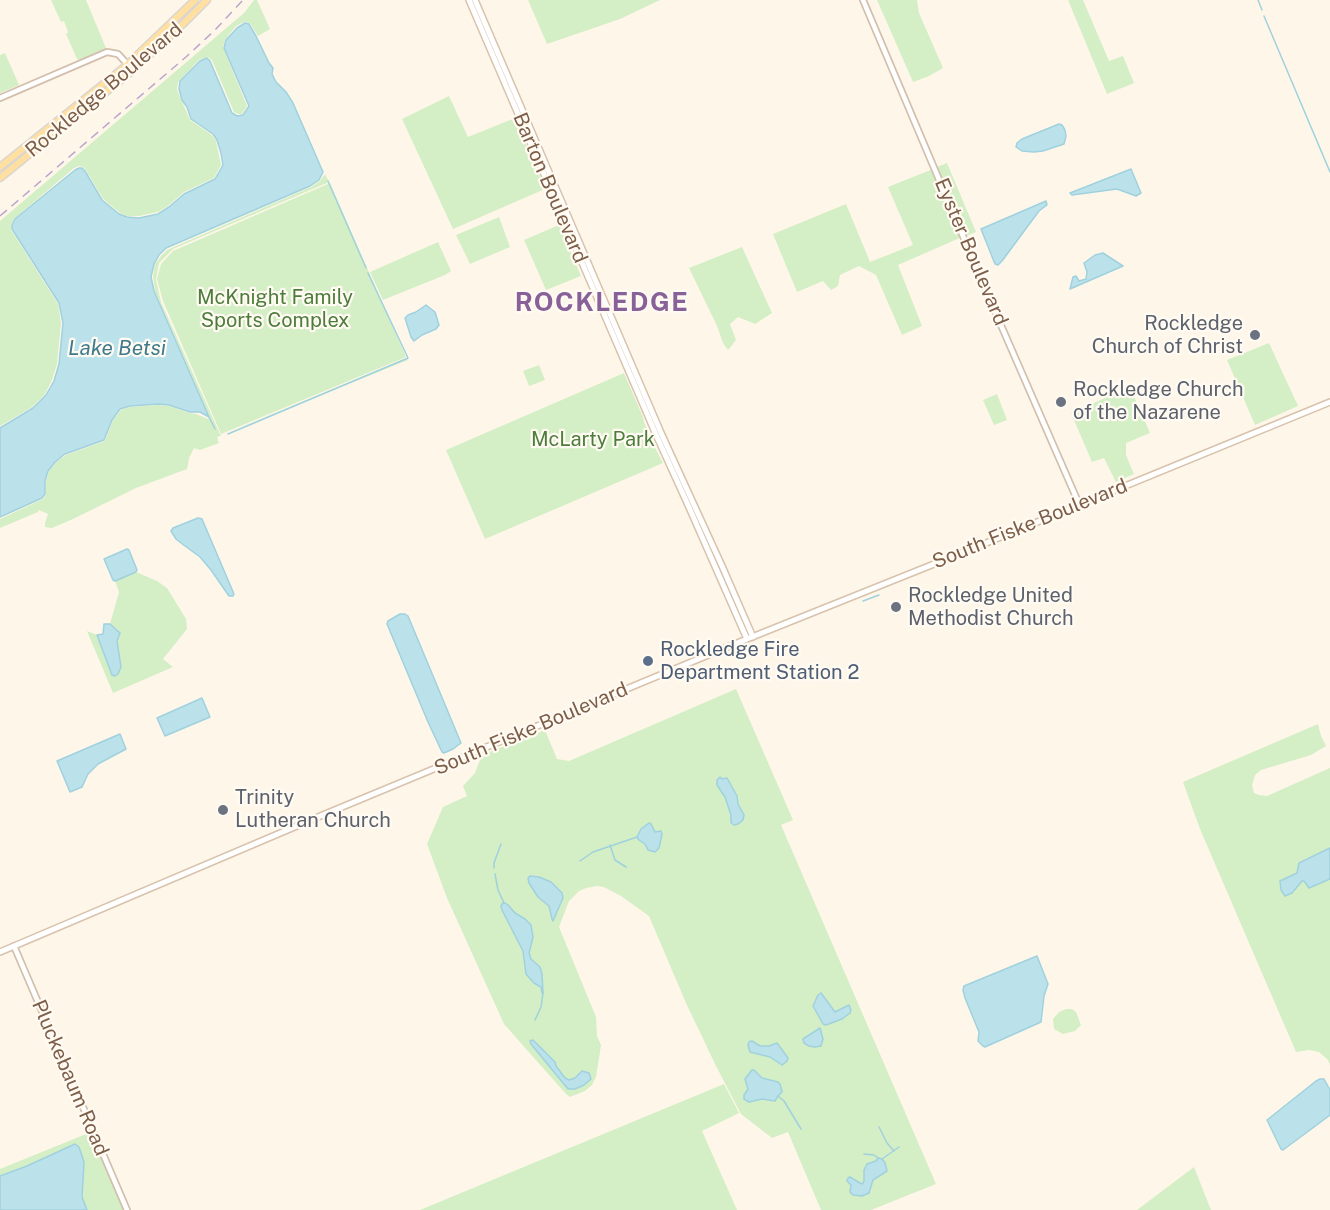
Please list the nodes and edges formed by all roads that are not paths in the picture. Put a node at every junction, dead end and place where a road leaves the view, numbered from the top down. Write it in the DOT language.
graph roads {
  1 [pos="195,0"];
  2 [pos="207,0"];
  3 [pos="469,0"];
  4 [pos="475,0"];
  5 [pos="863,0"];
  6 [pos="189,6"];
  7 [pos="179,16"];
  8 [pos="183,24"];
  9 [pos="176,31"];
  10 [pos="485,36"];
  11 [pos="498,52"];
  12 [pos="127,65"];
  13 [pos="132,71"];
  14 [pos="0,98"];
  15 [pos="59,120"];
  16 [pos="521,121"];
  17 [pos="530,129"];
  18 [pos="47,130"];
  19 [pos="54,134"];
  20 [pos="529,140"];
  21 [pos="39,146"];
  22 [pos="542,157"];
  23 [pos="0,167"];
  24 [pos="0,178"];
  25 [pos="579,249"];
  26 [pos="621,346"];
  27 [pos="1330,402"];
  28 [pos="1079,504"];
  29 [pos="725,590"];
  30 [pos="735,596"];
  31 [pos="750,638"];
  32 [pos="14,946"];
  33 [pos="0,952"];
  34 [pos="127,1210"];
  1 -- 6 [label="main road, Rockledge Boulevard"];
  2 -- 8 [label="main road, Rockledge Boulevard"];
  3 -- 10 [label="main road, Barton Boulevard"];
  4 -- 11 [label="main road, Barton Boulevard"];
  5 -- 28 [label="street, Eyster Boulevard"];
  6 -- 7 [label="main road, Rockledge Boulevard"];
  6 -- 8 [label="main road"];
  7 -- 9 [label="main road"];
  7 -- 12 [label="main road, Rockledge Boulevard"];
  8 -- 9 [label="main road, Rockledge Boulevard"];
  9 -- 13 [label="main road, Rockledge Boulevard"];
  10 -- 11 [label="main road"];
  10 -- 16 [label="main road, Barton Boulevard"];
  11 -- 17 [label="main road, Barton Boulevard"];
  12 -- 13 [label="street"];
  12 -- 14 [label="street"];
  12 -- 15 [label="main road, Rockledge Boulevard"];
  13 -- 19 [label="main road, Rockledge Boulevard"];
  15 -- 18 [label="main road, Rockledge Boulevard"];
  15 -- 19 [label="main road"];
  16 -- 17 [label="main road"];
  16 -- 20 [label="main road, Barton Boulevard"];
  17 -- 22 [label="main road, Barton Boulevard"];
  18 -- 21 [label="main road"];
  18 -- 23 [label="main road, Rockledge Boulevard"];
  19 -- 21 [label="main road, Rockledge Boulevard"];
  20 -- 22 [label="main road"];
  20 -- 25 [label="main road, Barton Boulevard"];
  21 -- 24 [label="main road, Rockledge Boulevard"];
  22 -- 25 [label="main road, Barton Boulevard"];
  25 -- 26 [label="main road, Barton Boulevard"];
  26 -- 29 [label="main road, Barton Boulevard"];
  26 -- 30 [label="main road, Barton Boulevard"];
  27 -- 28 [label="main road, South Fiske Boulevard"];
  28 -- 31 [label="main road, South Fiske Boulevard"];
  29 -- 30 [label="main road"];
  29 -- 31 [label="main road, Barton Boulevard"];
  30 -- 31 [label="main road, Barton Boulevard"];
  31 -- 32 [label="main road, South Fiske Boulevard"];
  32 -- 33 [label="main road, South Fiske Boulevard"];
  32 -- 34 [label="street, Pluckebaum Road"];
}
